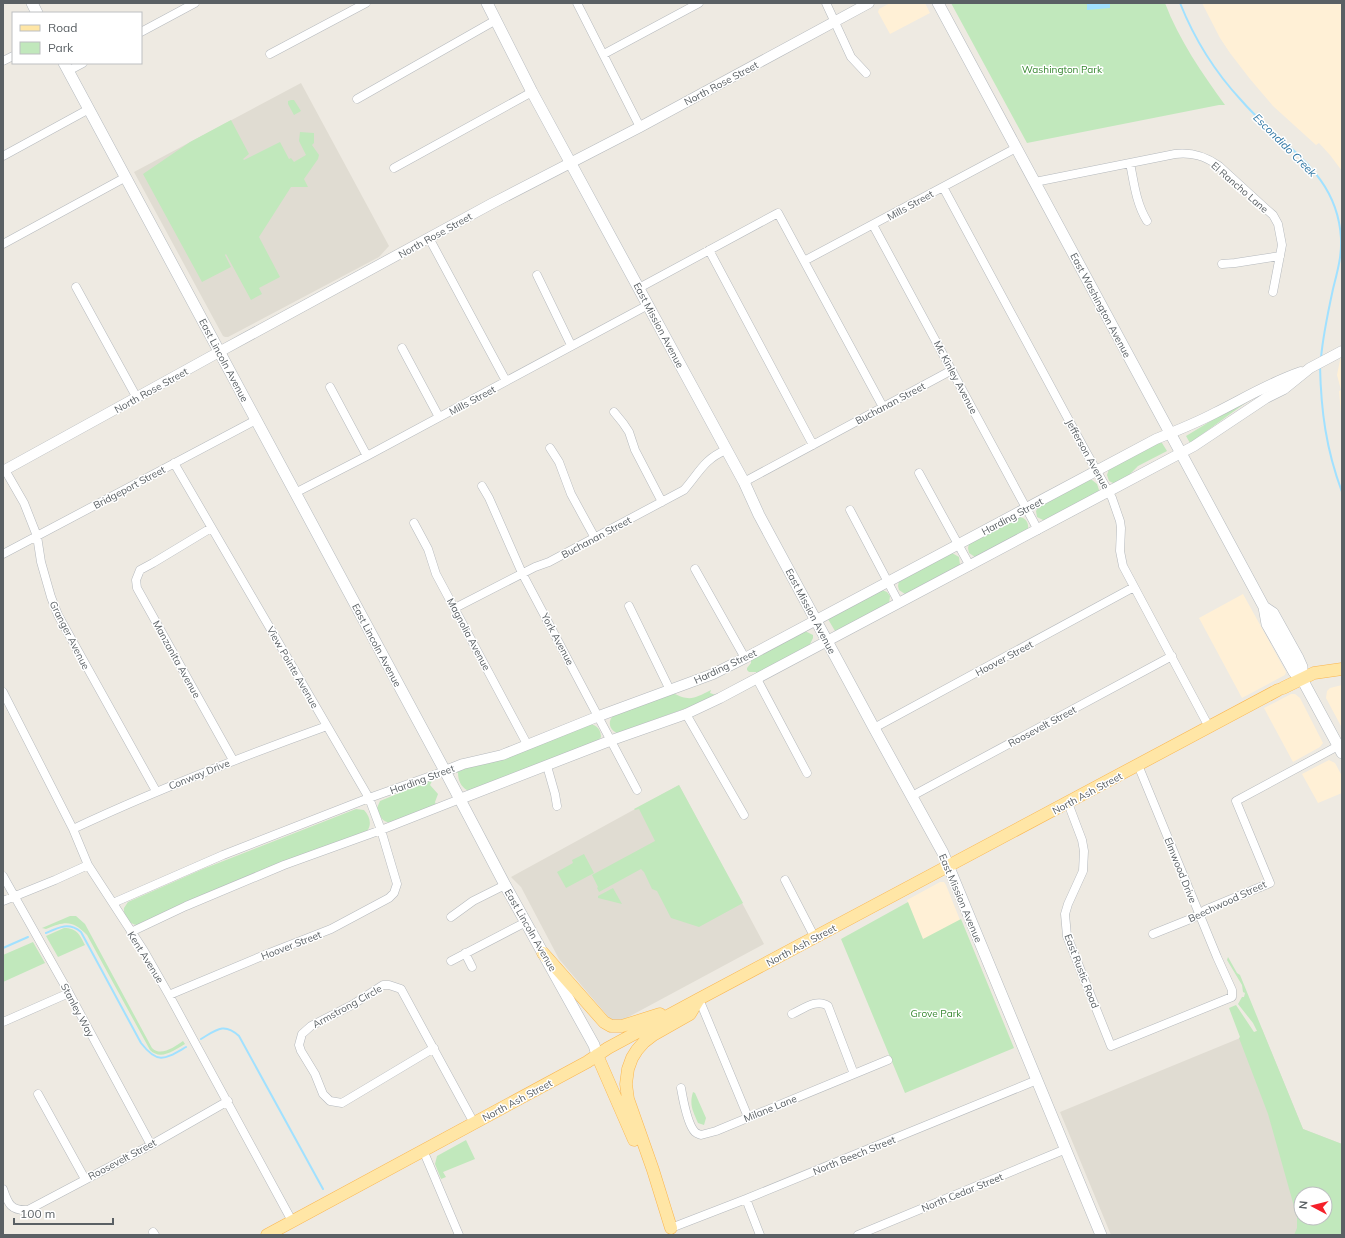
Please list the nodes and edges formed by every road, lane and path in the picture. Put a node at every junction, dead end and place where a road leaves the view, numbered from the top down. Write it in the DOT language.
graph roads {
  1 [pos="32,3"];
  2 [pos="195,3"];
  3 [pos="366,3"];
  4 [pos="487,3"];
  5 [pos="577,3"];
  6 [pos="699,3"];
  7 [pos="826,3"];
  8 [pos="869,3"];
  9 [pos="938,3"];
  10 [pos="36,12"];
  11 [pos="496,20"];
  12 [pos="835,22"];
  13 [pos="142,31"];
  14 [pos="270,54"];
  15 [pos="604,54"];
  16 [pos="12,56"];
  17 [pos="3,61"];
  18 [pos="79,64"];
  19 [pos="66,67"];
  20 [pos="866,73"];
  21 [pos="532,92"];
  22 [pos="356,99"];
  23 [pos="89,109"];
  24 [pos="640,127"];
  25 [pos="1016,148"];
  26 [pos="3,156"];
  27 [pos="571,163"];
  28 [pos="1130,163"];
  29 [pos="394,168"];
  30 [pos="126,178"];
  31 [pos="1035,182"];
  32 [pos="943,186"];
  33 [pos="1147,220"];
  34 [pos="874,225"];
  35 [pos="429,238"];
  36 [pos="3,244"];
  37 [pos="709,250"];
  38 [pos="1280,256"];
  39 [pos="804,261"];
  40 [pos="1222,264"];
  41 [pos="537,275"];
  42 [pos="76,287"];
  43 [pos="638,288"];
  44 [pos="1274,292"];
  45 [pos="648,305"];
  46 [pos="572,345"];
  47 [pos="402,348"];
  48 [pos="219,352"];
  49 [pos="1339,353"];
  50 [pos="1310,368"];
  51 [pos="952,370"];
  52 [pos="506,381"];
  53 [pos="330,387"];
  54 [pos="137,398"];
  55 [pos="883,407"];
  56 [pos="614,412"];
  57 [pos="439,417"];
  58 [pos="256,420"];
  59 [pos="1171,434"];
  60 [pos="813,445"];
  61 [pos="550,448"];
  62 [pos="726,450"];
  63 [pos="1181,453"];
  64 [pos="367,456"];
  65 [pos="174,463"];
  66 [pos="4,471"];
  67 [pos="1097,471"];
  68 [pos="919,472"];
  69 [pos="744,482"];
  70 [pos="482,486"];
  71 [pos="1109,492"];
  72 [pos="295,493"];
  73 [pos="662,502"];
  74 [pos="1026,508"];
  75 [pos="850,510"];
  76 [pos="414,524"];
  77 [pos="211,528"];
  78 [pos="1038,530"];
  79 [pos="37,536"];
  80 [pos="595,538"];
  81 [pos="958,544"];
  82 [pos="3,554"];
  83 [pos="970,566"];
  84 [pos="695,569"];
  85 [pos="522,573"];
  86 [pos="888,581"];
  87 [pos="1134,587"];
  88 [pos="900,603"];
  89 [pos="628,606"];
  90 [pos="455,608"];
  91 [pos="816,620"];
  92 [pos="827,641"];
  93 [pos="1172,656"];
  94 [pos="745,658"];
  95 [pos="1342,669"];
  96 [pos="1302,679"];
  97 [pos="757,680"];
  98 [pos="670,690"];
  99 [pos="3,692"];
  100 [pos="686,714"];
  101 [pos="599,716"];
  102 [pos="327,726"];
  103 [pos="1209,727"];
  104 [pos="874,728"];
  105 [pos="612,740"];
  106 [pos="527,744"];
  107 [pos="1340,750"];
  108 [pos="233,760"];
  109 [pos="1138,765"];
  110 [pos="547,766"];
  111 [pos="445,771"];
  112 [pos="807,773"];
  113 [pos="637,790"];
  114 [pos="156,792"];
  115 [pos="912,796"];
  116 [pos="369,798"];
  117 [pos="460,799"];
  118 [pos="1068,803"];
  119 [pos="557,806"];
  120 [pos="744,815"];
  121 [pos="73,829"];
  122 [pos="381,830"];
  123 [pos="88,865"];
  124 [pos="949,866"];
  125 [pos="3,876"];
  126 [pos="396,878"];
  127 [pos="785,880"];
  128 [pos="505,885"];
  129 [pos="15,896"];
  130 [pos="3,901"];
  131 [pos="113,903"];
  132 [pos="1199,914"];
  133 [pos="451,917"];
  134 [pos="526,922"];
  135 [pos="131,932"];
  136 [pos="1153,934"];
  137 [pos="815,938"];
  138 [pos="465,953"];
  139 [pos="543,953"];
  140 [pos="451,961"];
  141 [pos="472,967"];
  142 [pos="69,993"];
  143 [pos="169,995"];
  144 [pos="1232,997"];
  145 [pos="699,999"];
  146 [pos="686,1006"];
  147 [pos="792,1014"];
  148 [pos="3,1022"];
  149 [pos="434,1048"];
  150 [pos="597,1055"];
  151 [pos="888,1060"];
  152 [pos="854,1074"];
  153 [pos="1037,1080"];
  154 [pos="681,1088"];
  155 [pos="38,1094"];
  156 [pos="228,1102"];
  157 [pos="748,1117"];
  158 [pos="474,1123"];
  159 [pos="151,1145"];
  160 [pos="1066,1149"];
  161 [pos="423,1150"];
  162 [pos="85,1179"];
  163 [pos="3,1188"];
  164 [pos="746,1199"];
  165 [pos="292,1221"];
  166 [pos="673,1231"];
  167 [pos="267,1235"];
  168 [pos="459,1235"];
  169 [pos="760,1235"];
  170 [pos="858,1235"];
  171 [pos="1101,1235"];
  1 -- 10 [label="main road"];
  2 -- 13 [label="street"];
  3 -- 14 [label="street"];
  4 -- 11 [label="main road, East Mission Avenue"];
  5 -- 15 [label="street"];
  6 -- 15 [label="street"];
  7 -- 12 [label="street"];
  8 -- 12 [label="street, North Rose Street"];
  9 -- 25 [label="main road, East Washington Avenue"];
  11 -- 21 [label="main road, East Mission Avenue"];
  11 -- 22 [label="street"];
  12 -- 20 [label="street"];
  12 -- 24 [label="street, North Rose Street"];
  15 -- 24 [label="street"];
  16 -- 17 [label="street"];
  18 -- 19 [label="street"];
  19 -- 23 [label="main road, East Lincoln Avenue"];
  21 -- 27 [label="main road, East Mission Avenue"];
  21 -- 29 [label="street"];
  23 -- 26 [label="street"];
  23 -- 30 [label="main road, East Lincoln Avenue"];
  24 -- 27 [label="street, North Rose Street"];
  25 -- 31 [label="main road, East Washington Avenue"];
  25 -- 32 [label="street, Mills Street"];
  27 -- 35 [label="street, North Rose Street"];
  27 -- 43 [label="main road, East Mission Avenue"];
  28 -- 31 [label="street, El Rancho Lane"];
  28 -- 33 [label="street"];
  28 -- 38 [label="street, El Rancho Lane"];
  30 -- 36 [label="street"];
  30 -- 48 [label="main road, East Lincoln Avenue"];
  31 -- 59 [label="main road, East Washington Avenue"];
  32 -- 34 [label="street, Mills Street"];
  32 -- 67 [label="street, Jefferson Avenue"];
  34 -- 39 [label="street, Mills Street"];
  34 -- 51 [label="street, Mc Kinley Avenue"];
  35 -- 48 [label="street, North Rose Street"];
  35 -- 52 [label="street"];
  37 -- 39 [label="street"];
  37 -- 43 [label="street"];
  37 -- 60 [label="street"];
  38 -- 40 [label="street"];
  38 -- 44 [label="street, El Rancho Lane"];
  39 -- 55 [label="street"];
  41 -- 46 [label="street"];
  42 -- 54 [label="street"];
  43 -- 45 [label="main road, East Mission Avenue"];
  45 -- 46 [label="street, Mills Street"];
  45 -- 62 [label="main road, East Mission Avenue"];
  46 -- 52 [label="street, Mills Street"];
  47 -- 57 [label="street"];
  48 -- 54 [label="street, North Rose Street"];
  48 -- 58 [label="main road, East Lincoln Avenue"];
  49 -- 50 [label="street, Harding Street"];
  50 -- 59 [label="street, Harding Street"];
  50 -- 63 [label="street, Harding Street"];
  51 -- 55 [label="street, Buchanan Street"];
  51 -- 74 [label="street, Mc Kinley Avenue"];
  52 -- 57 [label="street, Mills Street"];
  53 -- 64 [label="street"];
  54 -- 66 [label="street, North Rose Street"];
  55 -- 60 [label="street, Buchanan Street"];
  56 -- 73 [label="street"];
  57 -- 64 [label="street, Mills Street"];
  58 -- 65 [label="street, Bridgeport Street"];
  58 -- 72 [label="main road, East Lincoln Avenue"];
  59 -- 63 [label="main road, East Washington Avenue"];
  59 -- 67 [label="street, Harding Street"];
  60 -- 69 [label="street, Buchanan Street"];
  61 -- 80 [label="street"];
  62 -- 69 [label="main road, East Mission Avenue"];
  62 -- 73 [label="street, Buchanan Street"];
  63 -- 71 [label="street, Harding Street"];
  63 -- 96 [label="main road, East Washington Avenue"];
  64 -- 72 [label="street, Mills Street"];
  65 -- 77 [label="street, View Pointe Avenue"];
  65 -- 79 [label="street, Bridgeport Street"];
  66 -- 79 [label="street, Granger Avenue"];
  67 -- 71 [label="street, Jefferson Avenue"];
  67 -- 74 [label="street, Harding Street"];
  68 -- 81 [label="street"];
  69 -- 91 [label="main road, East Mission Avenue"];
  70 -- 85 [label="street, York Avenue"];
  71 -- 78 [label="street, Harding Street"];
  71 -- 87 [label="street, Jefferson Avenue"];
  72 -- 111 [label="main road, East Lincoln Avenue"];
  73 -- 80 [label="street, Buchanan Street"];
  74 -- 78 [label="street, Mc Kinley Avenue"];
  74 -- 81 [label="street, Harding Street"];
  75 -- 86 [label="street"];
  76 -- 90 [label="street, Magnolia Avenue"];
  77 -- 102 [label="street, View Pointe Avenue"];
  77 -- 108 [label="street, Manzanita Avenue"];
  78 -- 83 [label="street, Harding Street"];
  79 -- 82 [label="street, Bridgeport Street"];
  79 -- 114 [label="street, Granger Avenue"];
  80 -- 85 [label="street, Buchanan Street"];
  81 -- 83 [label="street"];
  81 -- 86 [label="street, Harding Street"];
  83 -- 88 [label="street, Harding Street"];
  84 -- 94 [label="street"];
  85 -- 90 [label="street, Buchanan Street"];
  85 -- 101 [label="street, York Avenue"];
  86 -- 88 [label="street"];
  86 -- 91 [label="street, Harding Street"];
  87 -- 93 [label="street, Jefferson Avenue"];
  87 -- 104 [label="street, Hoover Street"];
  88 -- 92 [label="street, Harding Street"];
  89 -- 98 [label="street"];
  90 -- 106 [label="street, Magnolia Avenue"];
  91 -- 92 [label="main road, East Mission Avenue"];
  91 -- 94 [label="street, Harding Street"];
  92 -- 97 [label="street, Harding Street"];
  92 -- 104 [label="main road, East Mission Avenue"];
  93 -- 103 [label="street, Jefferson Avenue"];
  93 -- 115 [label="street, Roosevelt Street"];
  94 -- 98 [label="street, Harding Street"];
  95 -- 96 [label="main road, North Ash Street"];
  96 -- 103 [label="main road, North Ash Street"];
  96 -- 107 [label="main road, East Washington Avenue"];
  97 -- 100 [label="street, Harding Street"];
  97 -- 112 [label="street"];
  98 -- 101 [label="street, Harding Street"];
  99 -- 121 [label="street, Kent Avenue"];
  100 -- 105 [label="street, Harding Street"];
  100 -- 120 [label="street"];
  101 -- 105 [label="street, York Avenue"];
  101 -- 106 [label="street, Harding Street"];
  102 -- 108 [label="street, Conway Drive"];
  102 -- 116 [label="street, View Pointe Avenue"];
  103 -- 109 [label="main road, North Ash Street"];
  104 -- 115 [label="main road, East Mission Avenue"];
  105 -- 110 [label="street, Harding Street"];
  105 -- 113 [label="street, York Avenue"];
  106 -- 111 [label="street, Harding Street"];
  107 -- 132 [label="street, Beechwood Street"];
  108 -- 114 [label="street, Conway Drive"];
  109 -- 118 [label="main road, North Ash Street"];
  109 -- 132 [label="street, Elmwood Drive"];
  110 -- 117 [label="street, Harding Street"];
  110 -- 119 [label="street"];
  111 -- 116 [label="street, Harding Street"];
  111 -- 117 [label="main road, East Lincoln Avenue"];
  114 -- 121 [label="street, Conway Drive"];
  115 -- 124 [label="main road, East Mission Avenue"];
  116 -- 122 [label="street, View Pointe Avenue"];
  116 -- 131 [label="street, Harding Street"];
  117 -- 122 [label="street, Harding Street"];
  117 -- 128 [label="main road, East Lincoln Avenue"];
  118 -- 124 [label="main road, North Ash Street"];
  118 -- 144 [label="street, East Rustic Road"];
  121 -- 123 [label="street, Kent Avenue"];
  122 -- 126 [label="street, View Pointe Avenue"];
  122 -- 135 [label="street, Harding Street"];
  123 -- 129 [label="street"];
  123 -- 131 [label="street, Kent Avenue"];
  124 -- 137 [label="main road, North Ash Street"];
  124 -- 153 [label="main road, East Mission Avenue"];
  125 -- 129 [label="street, Stanley Way"];
  126 -- 143 [label="street, Hoover Street"];
  127 -- 137 [label="street"];
  128 -- 133 [label="street"];
  128 -- 134 [label="main road, East Lincoln Avenue"];
  129 -- 130 [label="street"];
  129 -- 142 [label="street, Stanley Way"];
  131 -- 135 [label="street, Kent Avenue"];
  132 -- 136 [label="street, Beechwood Street"];
  132 -- 144 [label="street, Elmwood Drive"];
  134 -- 138 [label="street"];
  134 -- 139 [label="main road, East Lincoln Avenue"];
  135 -- 143 [label="street, Kent Avenue"];
  137 -- 145 [label="main road, North Ash Street"];
  138 -- 140 [label="street"];
  138 -- 141 [label="street"];
  139 -- 146 [label="main road"];
  139 -- 150 [label="main road, East Lincoln Avenue"];
  142 -- 148 [label="street"];
  142 -- 159 [label="street, Stanley Way"];
  143 -- 156 [label="street, Kent Avenue"];
  145 -- 146 [label="main road, North Ash Street"];
  145 -- 157 [label="street"];
  145 -- 166 [label="main road"];
  146 -- 150 [label="main road, North Ash Street"];
  147 -- 152 [label="street"];
  149 -- 149 [label="street, Armstrong Circle"];
  149 -- 158 [label="street, Armstrong Circle"];
  150 -- 158 [label="main road, North Ash Street"];
  150 -- 166 [label="main road, East Lincoln Avenue"];
  151 -- 152 [label="street, Milane Lane"];
  152 -- 157 [label="street, Milane Lane"];
  153 -- 160 [label="main road, East Mission Avenue"];
  153 -- 164 [label="street, North Beech Street"];
  154 -- 157 [label="street, Milane Lane"];
  155 -- 162 [label="street"];
  156 -- 159 [label="street, Roosevelt Street"];
  156 -- 165 [label="street, Kent Avenue"];
  158 -- 161 [label="main road, North Ash Street"];
  159 -- 162 [label="street, Roosevelt Street"];
  160 -- 170 [label="street, North Cedar Street"];
  160 -- 171 [label="main road, East Mission Avenue"];
  161 -- 165 [label="main road, North Ash Street"];
  161 -- 168 [label="street"];
  162 -- 163 [label="street, Roosevelt Street"];
  164 -- 166 [label="street, North Beech Street"];
  164 -- 169 [label="street"];
  165 -- 167 [label="main road, North Ash Street"];
}
